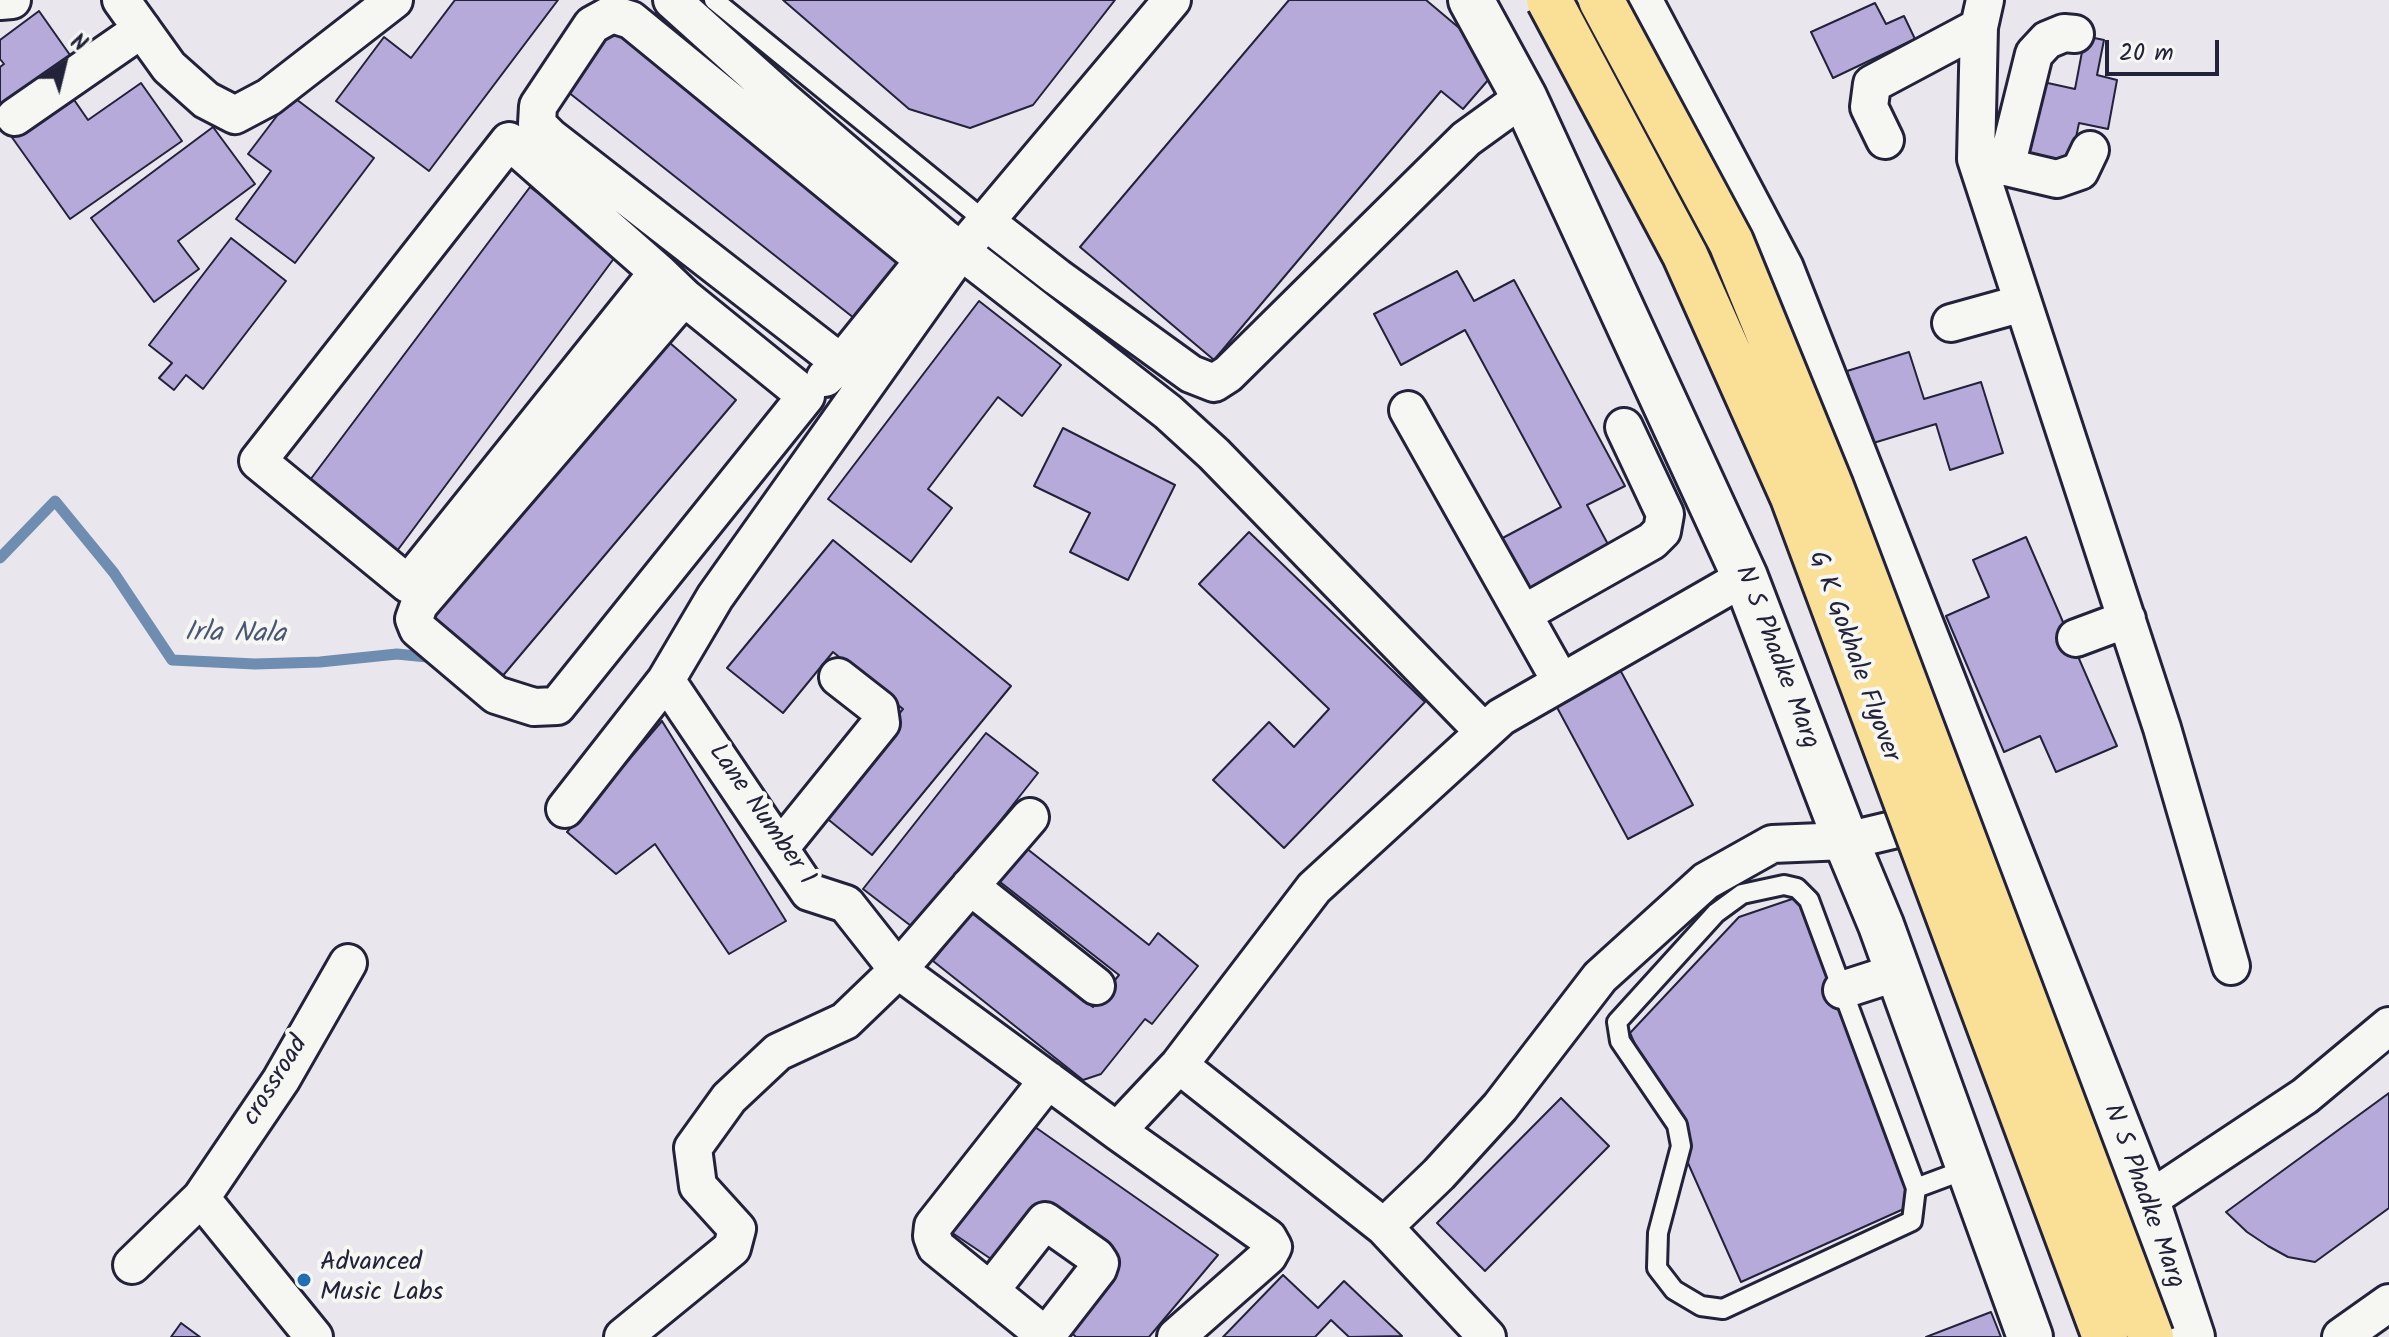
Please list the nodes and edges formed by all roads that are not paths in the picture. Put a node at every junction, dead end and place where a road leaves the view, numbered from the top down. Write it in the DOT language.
graph roads {
  1 [pos="12,0"];
  2 [pos="121,0"];
  3 [pos="394,0"];
  4 [pos="672,0"];
  5 [pos="714,0"];
  6 [pos="1172,0"];
  7 [pos="1471,0"];
  8 [pos="1549,0"];
  9 [pos="1601,0"];
  10 [pos="1639,0"];
  11 [pos="0,1"];
  12 [pos="1982,13"];
  13 [pos="142,29"];
  14 [pos="2075,34"];
  15 [pos="1524,97"];
  16 [pos="808,99"];
  17 [pos="15,117"];
  18 [pos="1885,140"];
  19 [pos="2090,150"];
  20 [pos="1991,163"];
  21 [pos="985,221"];
  22 [pos="942,250"];
  23 [pos="658,272"];
  24 [pos="684,297"];
  25 [pos="2023,303"];
  26 [pos="1951,323"];
  27 [pos="841,363"];
  28 [pos="806,396"];
  29 [pos="1408,410"];
  30 [pos="1624,427"];
  31 [pos="1745,577"];
  32 [pos="1523,614"];
  33 [pos="2127,619"];
  34 [pos="2076,638"];
  35 [pos="838,677"];
  36 [pos="666,680"];
  37 [pos="1561,682"];
  38 [pos="1484,732"];
  39 [pos="1992,806"];
  40 [pos="565,809"];
  41 [pos="1030,817"];
  42 [pos="1846,841"];
  43 [pos="780,848"];
  44 [pos="970,886"];
  45 [pos="348,963"];
  46 [pos="2231,966"];
  47 [pos="898,970"];
  48 [pos="1898,972"];
  49 [pos="1096,986"];
  50 [pos="1842,990"];
  51 [pos="2389,1026"];
  52 [pos="1179,1065"];
  53 [pos="1048,1080"];
  54 [pos="1117,1131"];
  55 [pos="1967,1169"];
  56 [pos="1916,1188"];
  57 [pos="201,1198"];
  58 [pos="2147,1201"];
  59 [pos="1384,1227"];
  60 [pos="132,1265"];
  61 [pos="990,1291"];
  62 [pos="2389,1303"];
  63 [pos="314,1337"];
  64 [pos="623,1337"];
  65 [pos="1047,1337"];
  66 [pos="1176,1337"];
  67 [pos="1487,1337"];
  68 [pos="2030,1337"];
  69 [pos="2105,1337"];
  70 [pos="2151,1337"];
  71 [pos="2192,1337"];
  72 [pos="2341,1337"];
  1 -- 11 [label="street"];
  2 -- 13 [label="street"];
  3 -- 13 [label="street"];
  4 -- 16 [label="street"];
  5 -- 16 [label="lane"];
  6 -- 21 [label="street"];
  7 -- 15 [label="street, N S Phadke Marg"];
  8 -- 69 [label="main road, G K Gokhale Flyover, bridge"];
  9 -- 70 [label="main road, G K Gokhale Flyover, bridge"];
  10 -- 39 [label="street, N S Phadke Marg"];
  12 -- 18 [label="street"];
  12 -- 20 [label="street"];
  13 -- 17 [label="street"];
  14 -- 20 [label="street"];
  15 -- 21 [label="street"];
  15 -- 31 [label="street, N S Phadke Marg"];
  16 -- 21 [label="lane"];
  16 -- 22 [label="street"];
  19 -- 20 [label="street"];
  20 -- 25 [label="street"];
  21 -- 22 [label="street"];
  22 -- 27 [label="street"];
  22 -- 27 [label="street"];
  22 -- 36 [label="street"];
  22 -- 38 [label="street"];
  23 -- 23 [label="street"];
  23 -- 24 [label="street"];
  24 -- 28 [label="street"];
  24 -- 28 [label="street"];
  25 -- 26 [label="street"];
  25 -- 33 [label="street"];
  27 -- 28 [label="street"];
  29 -- 32 [label="street"];
  30 -- 32 [label="street"];
  31 -- 37 [label="street"];
  31 -- 42 [label="street, N S Phadke Marg"];
  32 -- 37 [label="street"];
  33 -- 34 [label="street"];
  33 -- 46 [label="street"];
  35 -- 43 [label="street"];
  36 -- 40 [label="street"];
  36 -- 43 [label="street, Lane Number 1"];
  37 -- 38 [label="street"];
  38 -- 52 [label="street"];
  39 -- 42 [label="street"];
  39 -- 58 [label="street, N S Phadke Marg"];
  41 -- 44 [label="street"];
  42 -- 48 [label="street, N S Phadke Marg"];
  42 -- 59 [label="street"];
  43 -- 47 [label="street, Lane Number 1"];
  44 -- 47 [label="street"];
  44 -- 49 [label="street"];
  45 -- 57 [label="street, crossroad"];
  47 -- 53 [label="street, Lane Number 1"];
  47 -- 64 [label="street"];
  48 -- 50 [label="street"];
  48 -- 55 [label="street, N S Phadke Marg"];
  50 -- 56 [label="lane"];
  50 -- 56 [label="lane"];
  51 -- 58 [label="street"];
  52 -- 54 [label="street"];
  52 -- 59 [label="street"];
  53 -- 54 [label="street, Lane Number 1"];
  53 -- 61 [label="street"];
  54 -- 66 [label="street, Lane Number 1"];
  55 -- 56 [label="lane"];
  55 -- 68 [label="street, N S Phadke Marg"];
  57 -- 60 [label="street, crossroad"];
  57 -- 63 [label="street"];
  58 -- 71 [label="street, N S Phadke Marg"];
  59 -- 67 [label="street"];
  61 -- 65 [label="street"];
  61 -- 65 [label="street"];
  62 -- 72 [label="street"];
}
